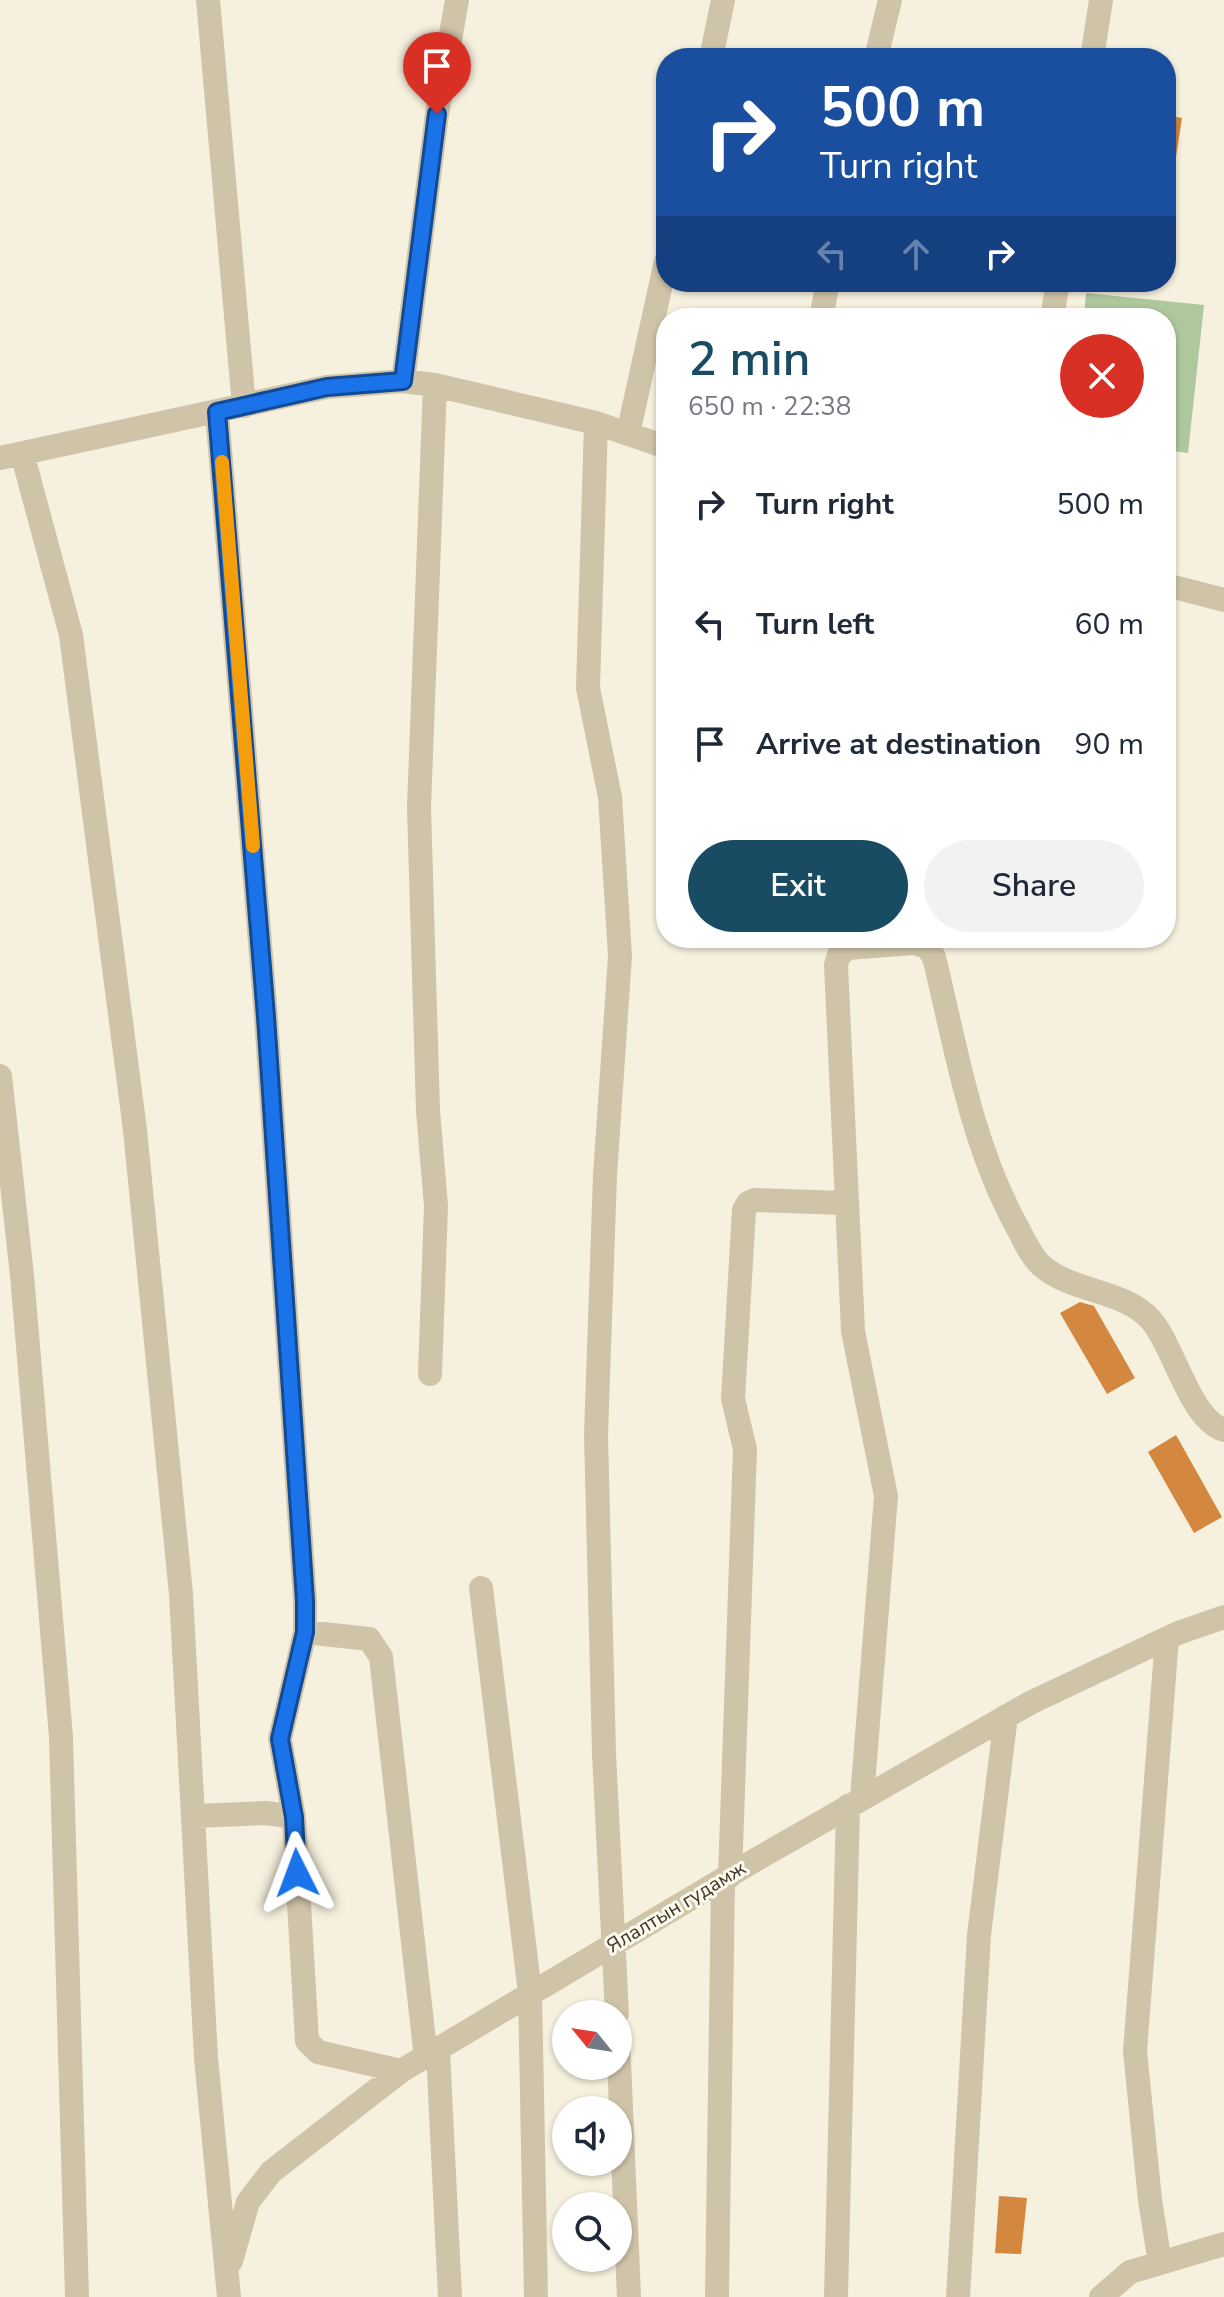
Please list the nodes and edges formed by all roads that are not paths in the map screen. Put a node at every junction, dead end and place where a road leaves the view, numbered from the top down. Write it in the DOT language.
graph roads {
  1 [pos="208,0"];
  2 [pos="457,0"];
  3 [pos="723,0"];
  4 [pos="890,0"];
  5 [pos="1101,0"];
  6 [pos="713,48"];
  7 [pos="878,48"];
  8 [pos="1094,48"];
  9 [pos="659,292"];
  10 [pos="403,381"];
  11 [pos="435,385"];
  12 [pos="244,406"];
  13 [pos="217,412"];
  14 [pos="596,423"];
  15 [pos="628,434"];
  16 [pos="656,444"];
  17 [pos="11,456"];
  18 [pos="1176,588"];
  19 [pos="1224,600"];
  20 [pos="848,948"];
  21 [pos="928,948"];
  22 [pos="0,1076"];
  23 [pos="845,1203"];
  24 [pos="430,1374"];
  25 [pos="1224,1430"];
  26 [pos="481,1588"];
  27 [pos="1224,1617"];
  28 [pos="305,1632"];
  29 [pos="1167,1638"];
  30 [pos="1006,1716"];
  31 [pos="855,1802"];
  32 [pos="196,1816"];
  33 [pos="294,1817"];
  34 [pos="726,1878"];
  35 [pos="614,1944"];
  36 [pos="530,1993"];
  37 [pos="616,2000"];
  38 [pos="432,2054"];
  39 [pos="401,2071"];
  40 [pos="620,2080"];
  41 [pos="1224,2244"];
  42 [pos="1160,2263"];
  43 [pos="226,2293"];
  44 [pos="77,2297"];
  45 [pos="450,2297"];
  46 [pos="536,2297"];
  47 [pos="629,2297"];
  48 [pos="717,2297"];
  49 [pos="836,2297"];
  50 [pos="958,2297"];
  51 [pos="1101,2297"];
  1 -- 12 [label="street"];
  2 -- 10 [label="street"];
  3 -- 6 [label="street"];
  4 -- 7 [label="street"];
  5 -- 8 [label="street"];
  9 -- 15 [label="street"];
  10 -- 11 [label="street"];
  10 -- 12 [label="street"];
  11 -- 14 [label="street"];
  11 -- 24 [label="street"];
  12 -- 13 [label="street"];
  13 -- 17 [label="street"];
  13 -- 28 [label="street"];
  14 -- 15 [label="street"];
  14 -- 35 [label="street"];
  15 -- 16 [label="street"];
  17 -- 32 [label="street"];
  18 -- 19 [label="street"];
  20 -- 23 [label="street"];
  21 -- 25 [label="street"];
  22 -- 44 [label="street"];
  23 -- 31 [label="street"];
  23 -- 34 [label="street"];
  26 -- 36 [label="street"];
  27 -- 29 [label="street, Ялалтын гудамж"];
  28 -- 33 [label="street"];
  28 -- 38 [label="street"];
  29 -- 30 [label="street, Ялалтын гудамж"];
  29 -- 42 [label="street"];
  30 -- 31 [label="street, Ялалтын гудамж"];
  30 -- 50 [label="street"];
  31 -- 34 [label="street, Ялалтын гудамж"];
  31 -- 49 [label="street"];
  32 -- 33 [label="street"];
  32 -- 43 [label="street"];
  33 -- 39 [label="street"];
  34 -- 35 [label="street, Ялалтын гудамж"];
  34 -- 48 [label="street"];
  35 -- 36 [label="street, Ялалтын гудамж"];
  35 -- 37 [label="street"];
  36 -- 38 [label="street, Ялалтын гудамж"];
  36 -- 46 [label="street"];
  38 -- 39 [label="street, Ялалтын гудамж"];
  38 -- 45 [label="street"];
  39 -- 43 [label="street, Ялалтын гудамж"];
  40 -- 47 [label="street"];
  41 -- 42 [label="street"];
  42 -- 51 [label="street"];
}
